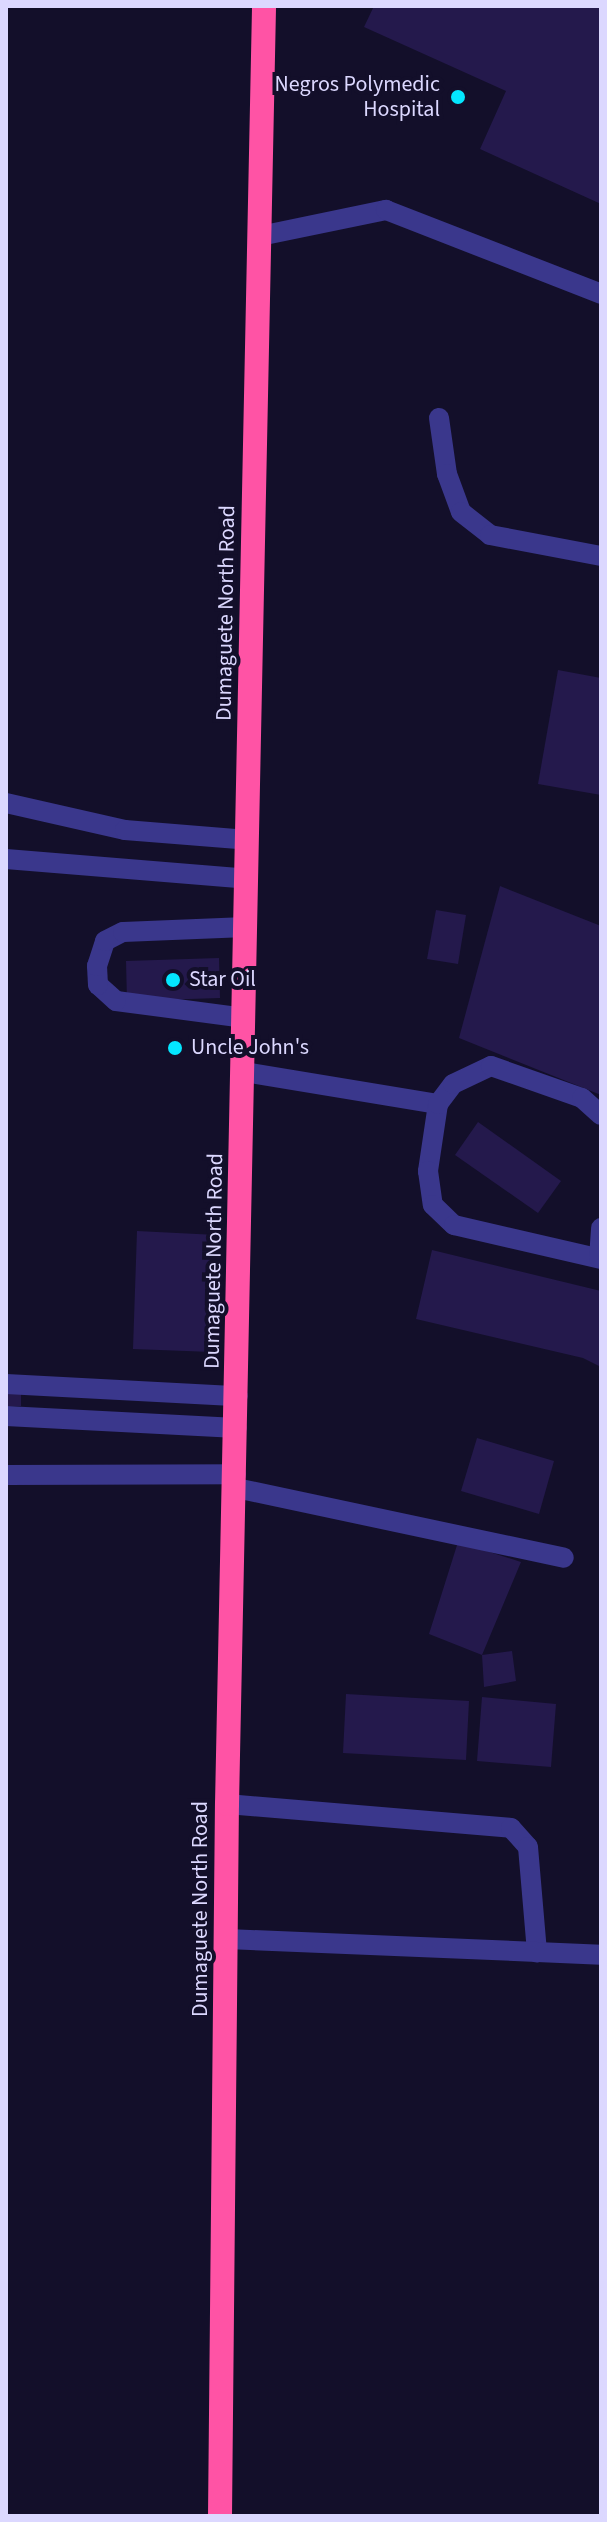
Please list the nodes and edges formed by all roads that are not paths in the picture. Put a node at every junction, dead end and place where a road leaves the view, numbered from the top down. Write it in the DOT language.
graph roads {
  1 [pos="264,6"];
  2 [pos="260,236"];
  3 [pos="601,294"];
  4 [pos="439,418"];
  5 [pos="601,556"];
  6 [pos="6,803"];
  7 [pos="248,840"];
  8 [pos="6,859"];
  9 [pos="247,879"];
  10 [pos="246,927"];
  11 [pos="245,1018"];
  12 [pos="244,1072"];
  13 [pos="438,1104"];
  14 [pos="601,1115"];
  15 [pos="601,1228"];
  16 [pos="600,1258"];
  17 [pos="6,1384"];
  18 [pos="238,1396"];
  19 [pos="6,1416"];
  20 [pos="237,1428"];
  21 [pos="6,1475"];
  22 [pos="236,1481"];
  23 [pos="564,1558"];
  24 [pos="227,1804"];
  25 [pos="227,1939"];
  26 [pos="537,1953"];
  27 [pos="601,1955"];
  28 [pos="220,2516"];
  1 -- 2 [label="highway, Dumaguete North Road"];
  2 -- 3 [label="street"];
  2 -- 7 [label="highway, Dumaguete North Road"];
  4 -- 5 [label="street"];
  6 -- 7 [label="street"];
  7 -- 9 [label="highway, Dumaguete North Road"];
  8 -- 9 [label="street"];
  9 -- 10 [label="highway, Dumaguete North Road"];
  10 -- 11 [label="highway, Dumaguete North Road"];
  10 -- 11 [label="street"];
  11 -- 12 [label="highway, Dumaguete North Road"];
  12 -- 13 [label="street"];
  12 -- 18 [label="highway, Dumaguete North Road"];
  13 -- 14 [label="street"];
  13 -- 16 [label="street"];
  15 -- 16 [label="street"];
  17 -- 18 [label="street"];
  18 -- 20 [label="highway, Dumaguete North Road"];
  19 -- 20 [label="street"];
  20 -- 22 [label="highway, Dumaguete North Road"];
  21 -- 22 [label="street"];
  22 -- 23 [label="street"];
  22 -- 24 [label="highway, Dumaguete North Road"];
  24 -- 25 [label="highway, Dumaguete North Road"];
  24 -- 26 [label="street"];
  25 -- 26 [label="street"];
  25 -- 28 [label="highway, Dumaguete North Road"];
  26 -- 27 [label="street"];
}
